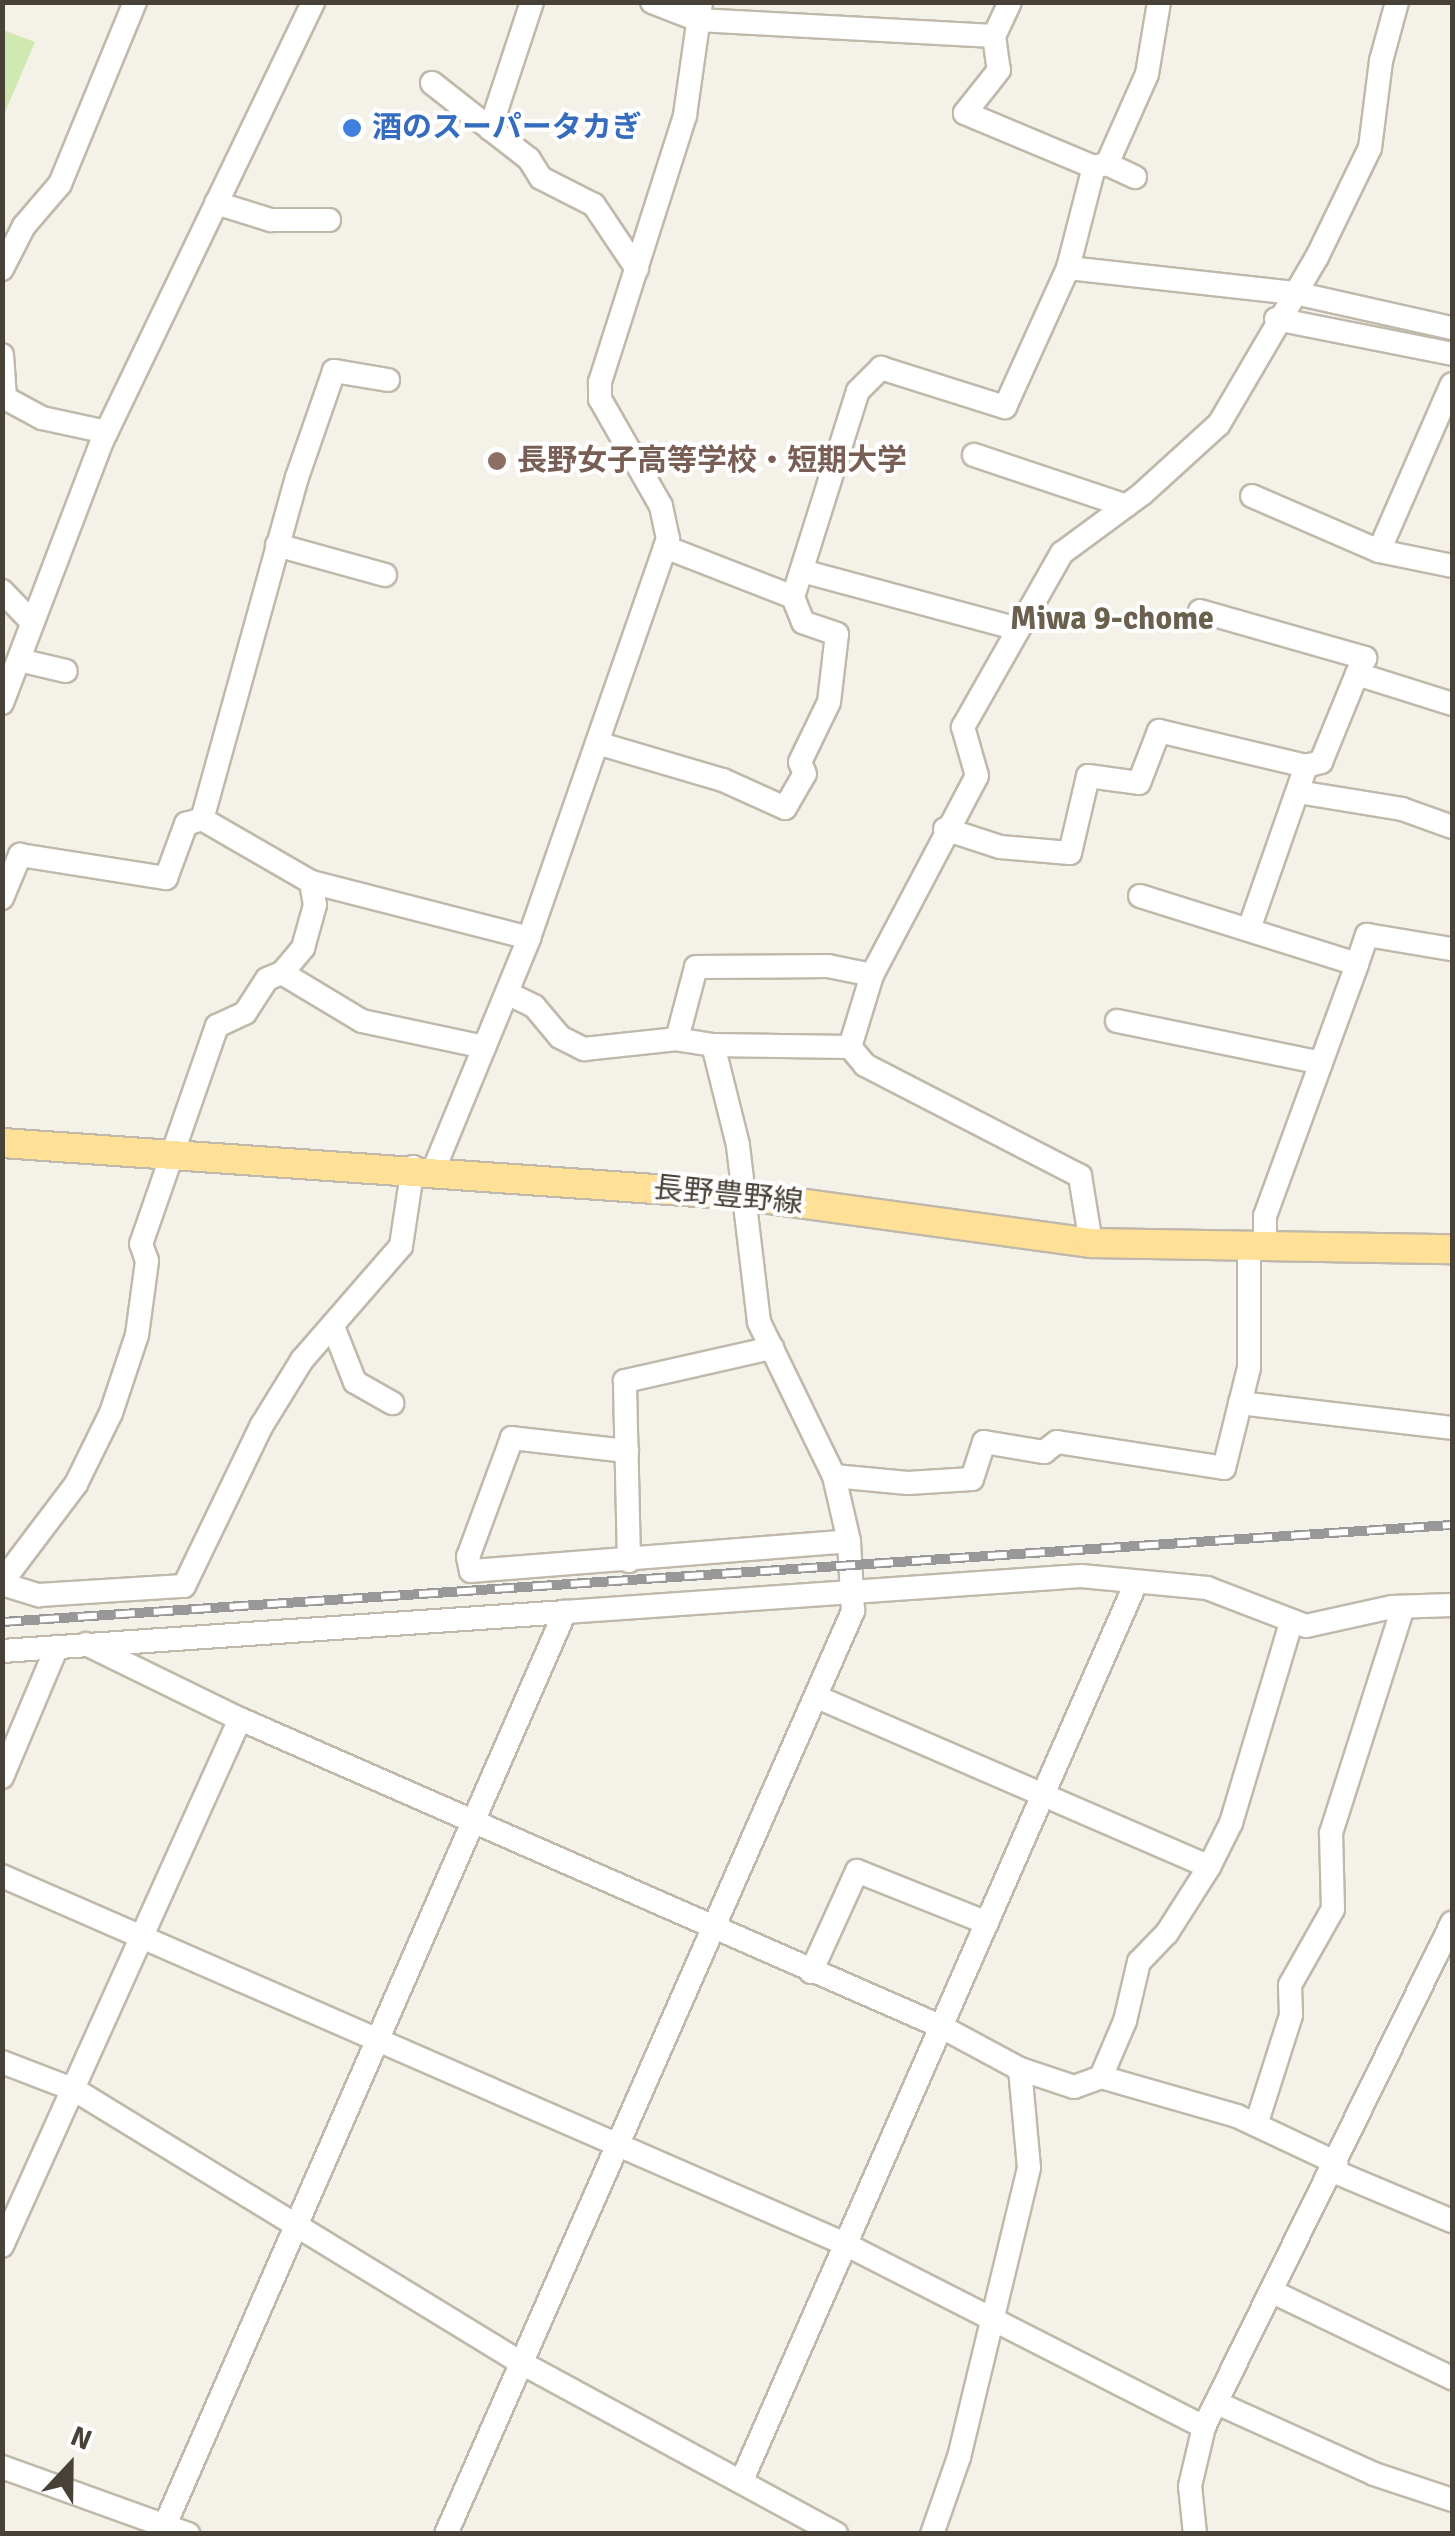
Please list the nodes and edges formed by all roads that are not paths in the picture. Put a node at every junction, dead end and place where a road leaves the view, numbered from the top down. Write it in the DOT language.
graph roads {
  1 [pos="135,2"];
  2 [pos="313,2"];
  3 [pos="532,2"];
  4 [pos="652,2"];
  5 [pos="1010,2"];
  6 [pos="1158,2"];
  7 [pos="1398,2"];
  8 [pos="699,11"];
  9 [pos="994,36"];
  10 [pos="432,83"];
  11 [pos="490,129"];
  12 [pos="1101,165"];
  13 [pos="1135,177"];
  14 [pos="216,203"];
  15 [pos="328,220"];
  16 [pos="1068,268"];
  17 [pos="2,269"];
  18 [pos="637,269"];
  19 [pos="1295,293"];
  20 [pos="1276,319"];
  21 [pos="1452,328"];
  22 [pos="1452,354"];
  23 [pos="2,355"];
  24 [pos="388,380"];
  25 [pos="1452,384"];
  26 [pos="5,398"];
  27 [pos="106,432"];
  28 [pos="974,455"];
  29 [pos="1252,496"];
  30 [pos="1126,506"];
  31 [pos="278,546"];
  32 [pos="665,546"];
  33 [pos="1379,551"];
  34 [pos="1452,566"];
  35 [pos="802,571"];
  36 [pos="385,575"];
  37 [pos="2,590"];
  38 [pos="793,597"];
  39 [pos="1200,611"];
  40 [pos="32,622"];
  41 [pos="1015,628"];
  42 [pos="19,660"];
  43 [pos="66,671"];
  44 [pos="1358,674"];
  45 [pos="2,703"];
  46 [pos="1452,704"];
  47 [pos="597,742"];
  48 [pos="1306,766"];
  49 [pos="1298,792"];
  50 [pos="202,819"];
  51 [pos="1452,827"];
  52 [pos="945,828"];
  53 [pos="310,882"];
  54 [pos="1140,896"];
  55 [pos="2,898"];
  56 [pos="1249,929"];
  57 [pos="529,938"];
  58 [pos="1452,949"];
  59 [pos="1357,964"];
  60 [pos="282,973"];
  61 [pos="872,975"];
  62 [pos="507,993"];
  63 [pos="1117,1022"];
  64 [pos="677,1039"];
  65 [pos="713,1045"];
  66 [pos="484,1047"];
  67 [pos="850,1047"];
  68 [pos="1322,1064"];
  69 [pos="2,1143"];
  70 [pos="172,1152"];
  71 [pos="424,1168"];
  72 [pos="740,1195"];
  73 [pos="1091,1243"];
  74 [pos="1257,1249"];
  75 [pos="1452,1249"];
  76 [pos="334,1329"];
  77 [pos="772,1348"];
  78 [pos="392,1403"];
  79 [pos="1240,1403"];
  80 [pos="1452,1428"];
  81 [pos="627,1451"];
  82 [pos="834,1476"];
  83 [pos="849,1541"];
  84 [pos="630,1561"];
  85 [pos="2,1583"];
  86 [pos="1135,1585"];
  87 [pos="855,1593"];
  88 [pos="1452,1605"];
  89 [pos="1402,1607"];
  90 [pos="565,1612"];
  91 [pos="1290,1623"];
  92 [pos="86,1644"];
  93 [pos="57,1646"];
  94 [pos="2,1651"];
  95 [pos="817,1697"];
  96 [pos="240,1720"];
  97 [pos="2,1777"];
  98 [pos="1046,1795"];
  99 [pos="475,1824"];
  100 [pos="1209,1867"];
  101 [pos="2,1876"];
  102 [pos="987,1922"];
  103 [pos="1452,1923"];
  104 [pos="715,1931"];
  105 [pos="144,1938"];
  106 [pos="811,1972"];
  107 [pos="942,2027"];
  108 [pos="380,2041"];
  109 [pos="2,2062"];
  110 [pos="1020,2069"];
  111 [pos="1101,2077"];
  112 [pos="75,2090"];
  113 [pos="1256,2125"];
  114 [pos="618,2146"];
  115 [pos="1334,2167"];
  116 [pos="1452,2221"];
  117 [pos="298,2224"];
  118 [pos="845,2244"];
  119 [pos="2,2246"];
  120 [pos="1273,2292"];
  121 [pos="991,2313"];
  122 [pos="518,2361"];
  123 [pos="1452,2378"];
  124 [pos="1217,2403"];
  125 [pos="1204,2427"];
  126 [pos="2,2467"];
  127 [pos="742,2480"];
  128 [pos="1452,2500"];
  129 [pos="163,2530"];
  130 [pos="188,2534"];
  131 [pos="446,2534"];
  132 [pos="836,2534"];
  133 [pos="932,2534"];
  134 [pos="1194,2534"];
  1 -- 17 [label="street"];
  2 -- 14 [label="street"];
  3 -- 11 [label="street"];
  4 -- 8 [label="street"];
  5 -- 9 [label="street"];
  6 -- 12 [label="street"];
  7 -- 19 [label="street"];
  8 -- 9 [label="street"];
  8 -- 18 [label="street"];
  9 -- 12 [label="street"];
  10 -- 11 [label="street"];
  11 -- 18 [label="street"];
  12 -- 13 [label="street"];
  12 -- 16 [label="street"];
  14 -- 15 [label="street"];
  14 -- 27 [label="street"];
  16 -- 19 [label="street"];
  16 -- 35 [label="street"];
  18 -- 32 [label="street"];
  19 -- 20 [label="street"];
  19 -- 21 [label="street"];
  20 -- 22 [label="street"];
  20 -- 30 [label="street"];
  23 -- 26 [label="street"];
  24 -- 31 [label="street"];
  25 -- 33 [label="street"];
  26 -- 27 [label="street"];
  27 -- 40 [label="street"];
  28 -- 30 [label="street"];
  29 -- 33 [label="street"];
  30 -- 41 [label="street"];
  31 -- 36 [label="street"];
  31 -- 50 [label="street"];
  32 -- 38 [label="street"];
  32 -- 47 [label="street"];
  33 -- 34 [label="street"];
  35 -- 38 [label="street"];
  35 -- 41 [label="street"];
  37 -- 40 [label="street"];
  38 -- 47 [label="street"];
  39 -- 44 [label="street"];
  40 -- 42 [label="street"];
  41 -- 52 [label="street"];
  42 -- 43 [label="street"];
  42 -- 45 [label="street"];
  44 -- 46 [label="street"];
  44 -- 48 [label="street"];
  47 -- 57 [label="street"];
  48 -- 49 [label="street"];
  48 -- 52 [label="street"];
  49 -- 51 [label="street"];
  49 -- 56 [label="street"];
  50 -- 53 [label="street"];
  50 -- 55 [label="street"];
  52 -- 61 [label="street"];
  53 -- 57 [label="street"];
  53 -- 60 [label="street"];
  54 -- 56 [label="street"];
  56 -- 59 [label="street"];
  57 -- 62 [label="street"];
  58 -- 59 [label="street"];
  59 -- 68 [label="street"];
  60 -- 66 [label="street"];
  60 -- 70 [label="street"];
  61 -- 64 [label="street"];
  61 -- 67 [label="street"];
  62 -- 64 [label="street"];
  62 -- 66 [label="street"];
  63 -- 68 [label="street"];
  64 -- 65 [label="street"];
  65 -- 67 [label="street"];
  65 -- 72 [label="street"];
  66 -- 71 [label="street"];
  67 -- 73 [label="street"];
  68 -- 74 [label="street"];
  69 -- 70 [label="main road, 長野豊野線"];
  70 -- 71 [label="main road, 長野豊野線"];
  70 -- 85 [label="street"];
  71 -- 72 [label="main road, 長野豊野線"];
  71 -- 76 [label="street"];
  72 -- 73 [label="main road, 長野豊野線"];
  72 -- 77 [label="street"];
  73 -- 74 [label="main road, 長野豊野線"];
  74 -- 75 [label="main road, 長野豊野線"];
  74 -- 79 [label="street"];
  76 -- 78 [label="street"];
  76 -- 85 [label="street"];
  77 -- 81 [label="street"];
  77 -- 82 [label="street"];
  79 -- 80 [label="street"];
  79 -- 82 [label="street"];
  81 -- 84 [label="street"];
  81 -- 84 [label="street"];
  82 -- 83 [label="street"];
  83 -- 84 [label="street"];
  83 -- 87 [label="street"];
  86 -- 87 [label="street"];
  86 -- 91 [label="street"];
  86 -- 98 [label="street"];
  87 -- 90 [label="street"];
  87 -- 95 [label="street"];
  88 -- 89 [label="street"];
  89 -- 91 [label="street"];
  89 -- 113 [label="street"];
  90 -- 92 [label="street"];
  90 -- 99 [label="street"];
  91 -- 100 [label="street"];
  92 -- 93 [label="street"];
  92 -- 96 [label="street"];
  93 -- 94 [label="street"];
  93 -- 97 [label="street"];
  95 -- 98 [label="street"];
  95 -- 104 [label="street"];
  96 -- 99 [label="street"];
  96 -- 105 [label="street"];
  98 -- 100 [label="street"];
  98 -- 102 [label="street"];
  99 -- 104 [label="street"];
  99 -- 108 [label="street"];
  100 -- 111 [label="street"];
  101 -- 105 [label="street"];
  102 -- 106 [label="street"];
  102 -- 107 [label="street"];
  103 -- 115 [label="street"];
  104 -- 106 [label="street"];
  104 -- 114 [label="street"];
  105 -- 108 [label="street"];
  105 -- 112 [label="street"];
  106 -- 107 [label="street"];
  107 -- 110 [label="street"];
  107 -- 118 [label="street"];
  108 -- 114 [label="street"];
  108 -- 117 [label="street"];
  109 -- 112 [label="street"];
  110 -- 111 [label="street"];
  110 -- 121 [label="street"];
  111 -- 113 [label="street"];
  112 -- 117 [label="street"];
  112 -- 119 [label="street"];
  113 -- 115 [label="street"];
  114 -- 118 [label="street"];
  114 -- 122 [label="street"];
  115 -- 116 [label="street"];
  115 -- 120 [label="street"];
  117 -- 122 [label="street"];
  117 -- 129 [label="street"];
  118 -- 121 [label="street"];
  118 -- 127 [label="street"];
  120 -- 123 [label="street"];
  120 -- 124 [label="street"];
  121 -- 125 [label="street"];
  121 -- 133 [label="street"];
  122 -- 127 [label="street"];
  122 -- 131 [label="street"];
  124 -- 125 [label="street"];
  124 -- 128 [label="street"];
  125 -- 134 [label="street"];
  126 -- 129 [label="street"];
  127 -- 132 [label="street"];
  129 -- 130 [label="street"];
}
